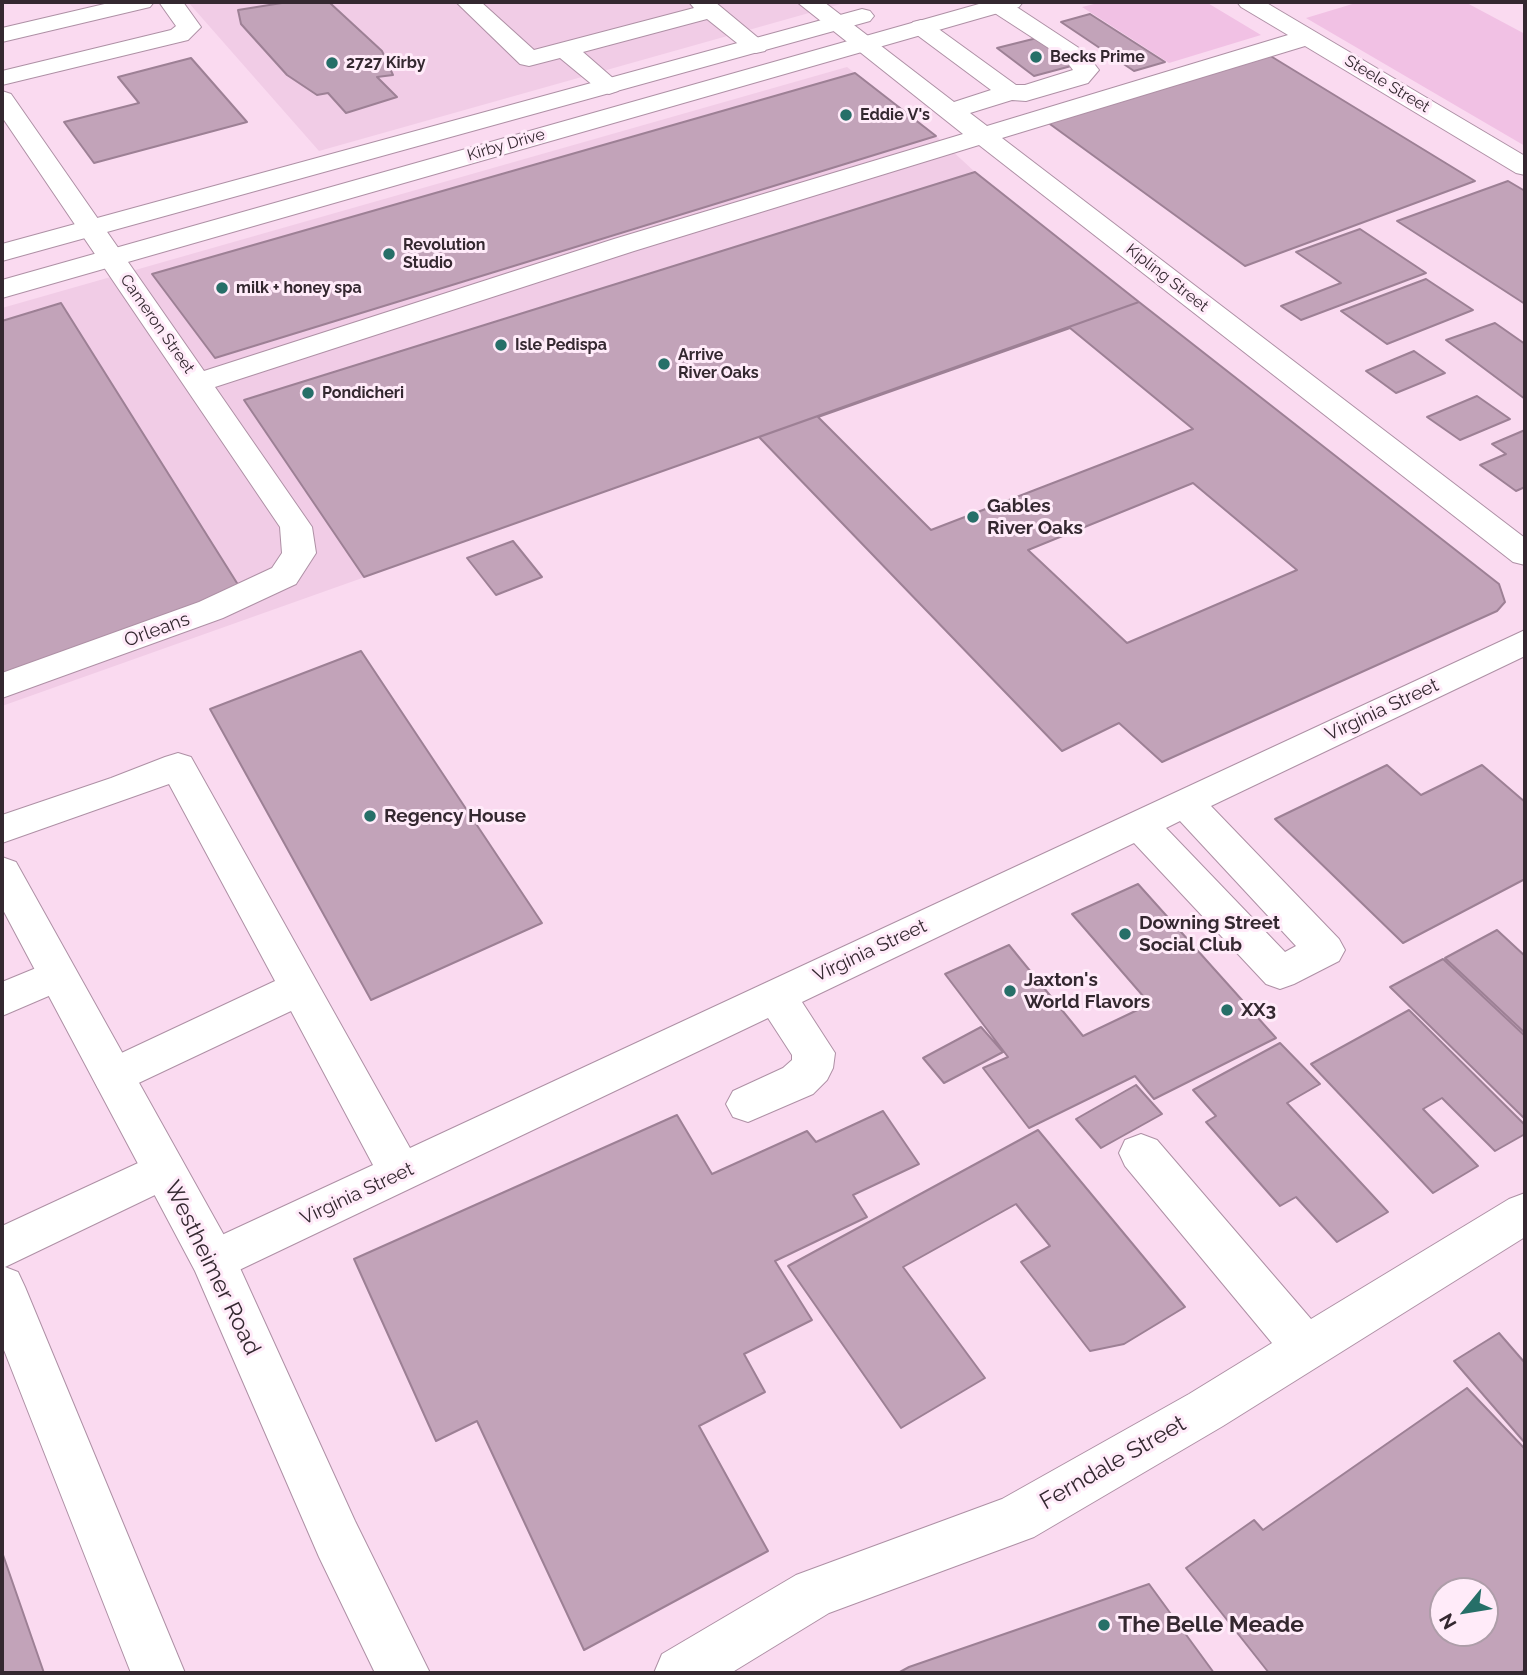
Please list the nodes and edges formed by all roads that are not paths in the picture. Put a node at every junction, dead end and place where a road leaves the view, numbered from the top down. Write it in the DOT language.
graph roads {
  1 [pos="142,2"];
  2 [pos="171,2"];
  3 [pos="468,2"];
  4 [pos="809,2"];
  5 [pos="1250,2"];
  6 [pos="1004,4"];
  7 [pos="707,6"];
  8 [pos="878,12"];
  9 [pos="837,23"];
  10 [pos="921,27"];
  11 [pos="9,33"];
  12 [pos="1308,37"];
  13 [pos="864,43"];
  14 [pos="756,46"];
  15 [pos="565,50"];
  16 [pos="2,78"];
  17 [pos="609,86"];
  18 [pos="1010,92"];
  19 [pos="2,99"];
  20 [pos="951,111"];
  21 [pos="983,135"];
  22 [pos="1525,167"];
  23 [pos="90,228"];
  24 [pos="2,253"];
  25 [pos="111,258"];
  26 [pos="2,289"];
  27 [pos="197,383"];
  28 [pos="299,553"];
  29 [pos="1525,554"];
  30 [pos="1525,642"];
  31 [pos="2,686"];
  32 [pos="1185,803"];
  33 [pos="1139,824"];
  34 [pos="2,829"];
  35 [pos="2,872"];
  36 [pos="58,975"];
  37 [pos="298,989"];
  38 [pos="775,996"];
  39 [pos="2,1000"];
  40 [pos="113,1076"];
  41 [pos="748,1104"];
  42 [pos="1141,1153"];
  43 [pos="164,1170"];
  44 [pos="401,1173"];
  45 [pos="1525,1213"];
  46 [pos="2,1248"];
  47 [pos="214,1261"];
  48 [pos="2,1287"];
  49 [pos="1306,1348"];
  50 [pos="158,1673"];
  51 [pos="403,1673"];
  52 [pos="681,1673"];
  1 -- 11 [label="street"];
  2 -- 16 [label="street"];
  3 -- 15 [label="street"];
  4 -- 9 [label="street, Kipling Street"];
  5 -- 12 [label="street, Steele Street"];
  6 -- 10 [label="street, Kirby Drive"];
  6 -- 18 [label="street"];
  7 -- 14 [label="street"];
  7 -- 15 [label="street"];
  8 -- 9 [label="street, Kirby Drive"];
  9 -- 13 [label="street, Kipling Street"];
  9 -- 14 [label="street, Kirby Drive"];
  10 -- 13 [label="street, Kirby Drive"];
  10 -- 18 [label="street"];
  12 -- 21 [label="street"];
  12 -- 22 [label="street, Steele Street"];
  13 -- 20 [label="street, Kipling Street"];
  13 -- 25 [label="street, Kirby Drive"];
  14 -- 17 [label="street, Kirby Drive"];
  15 -- 17 [label="street"];
  17 -- 23 [label="street, Kirby Drive"];
  18 -- 20 [label="street"];
  19 -- 23 [label="street, Cameron Street"];
  20 -- 21 [label="street, Kipling Street"];
  21 -- 27 [label="street"];
  21 -- 29 [label="street, Kipling Street"];
  23 -- 24 [label="street, Kirby Drive"];
  23 -- 25 [label="street, Cameron Street"];
  25 -- 26 [label="street, Kirby Drive"];
  25 -- 27 [label="street, Cameron Street"];
  27 -- 28 [label="street, Cameron Street"];
  28 -- 31 [label="street, Orleans"];
  30 -- 32 [label="street, Virginia Street"];
  32 -- 33 [label="street, Virginia Street"];
  32 -- 33 [label="street"];
  33 -- 38 [label="street, Virginia Street"];
  34 -- 37 [label="street"];
  35 -- 36 [label="street, Westheimer Road"];
  36 -- 39 [label="street"];
  36 -- 40 [label="street, Westheimer Road"];
  37 -- 40 [label="street"];
  37 -- 44 [label="street"];
  38 -- 41 [label="street"];
  38 -- 44 [label="street, Virginia Street"];
  40 -- 43 [label="street, Westheimer Road"];
  42 -- 49 [label="street"];
  43 -- 46 [label="street"];
  43 -- 47 [label="street, Westheimer Road"];
  44 -- 47 [label="street, Virginia Street"];
  45 -- 49 [label="street, Ferndale Street"];
  47 -- 51 [label="street, Westheimer Road"];
  48 -- 50 [label="street"];
  49 -- 52 [label="street, Ferndale Street"];
}
